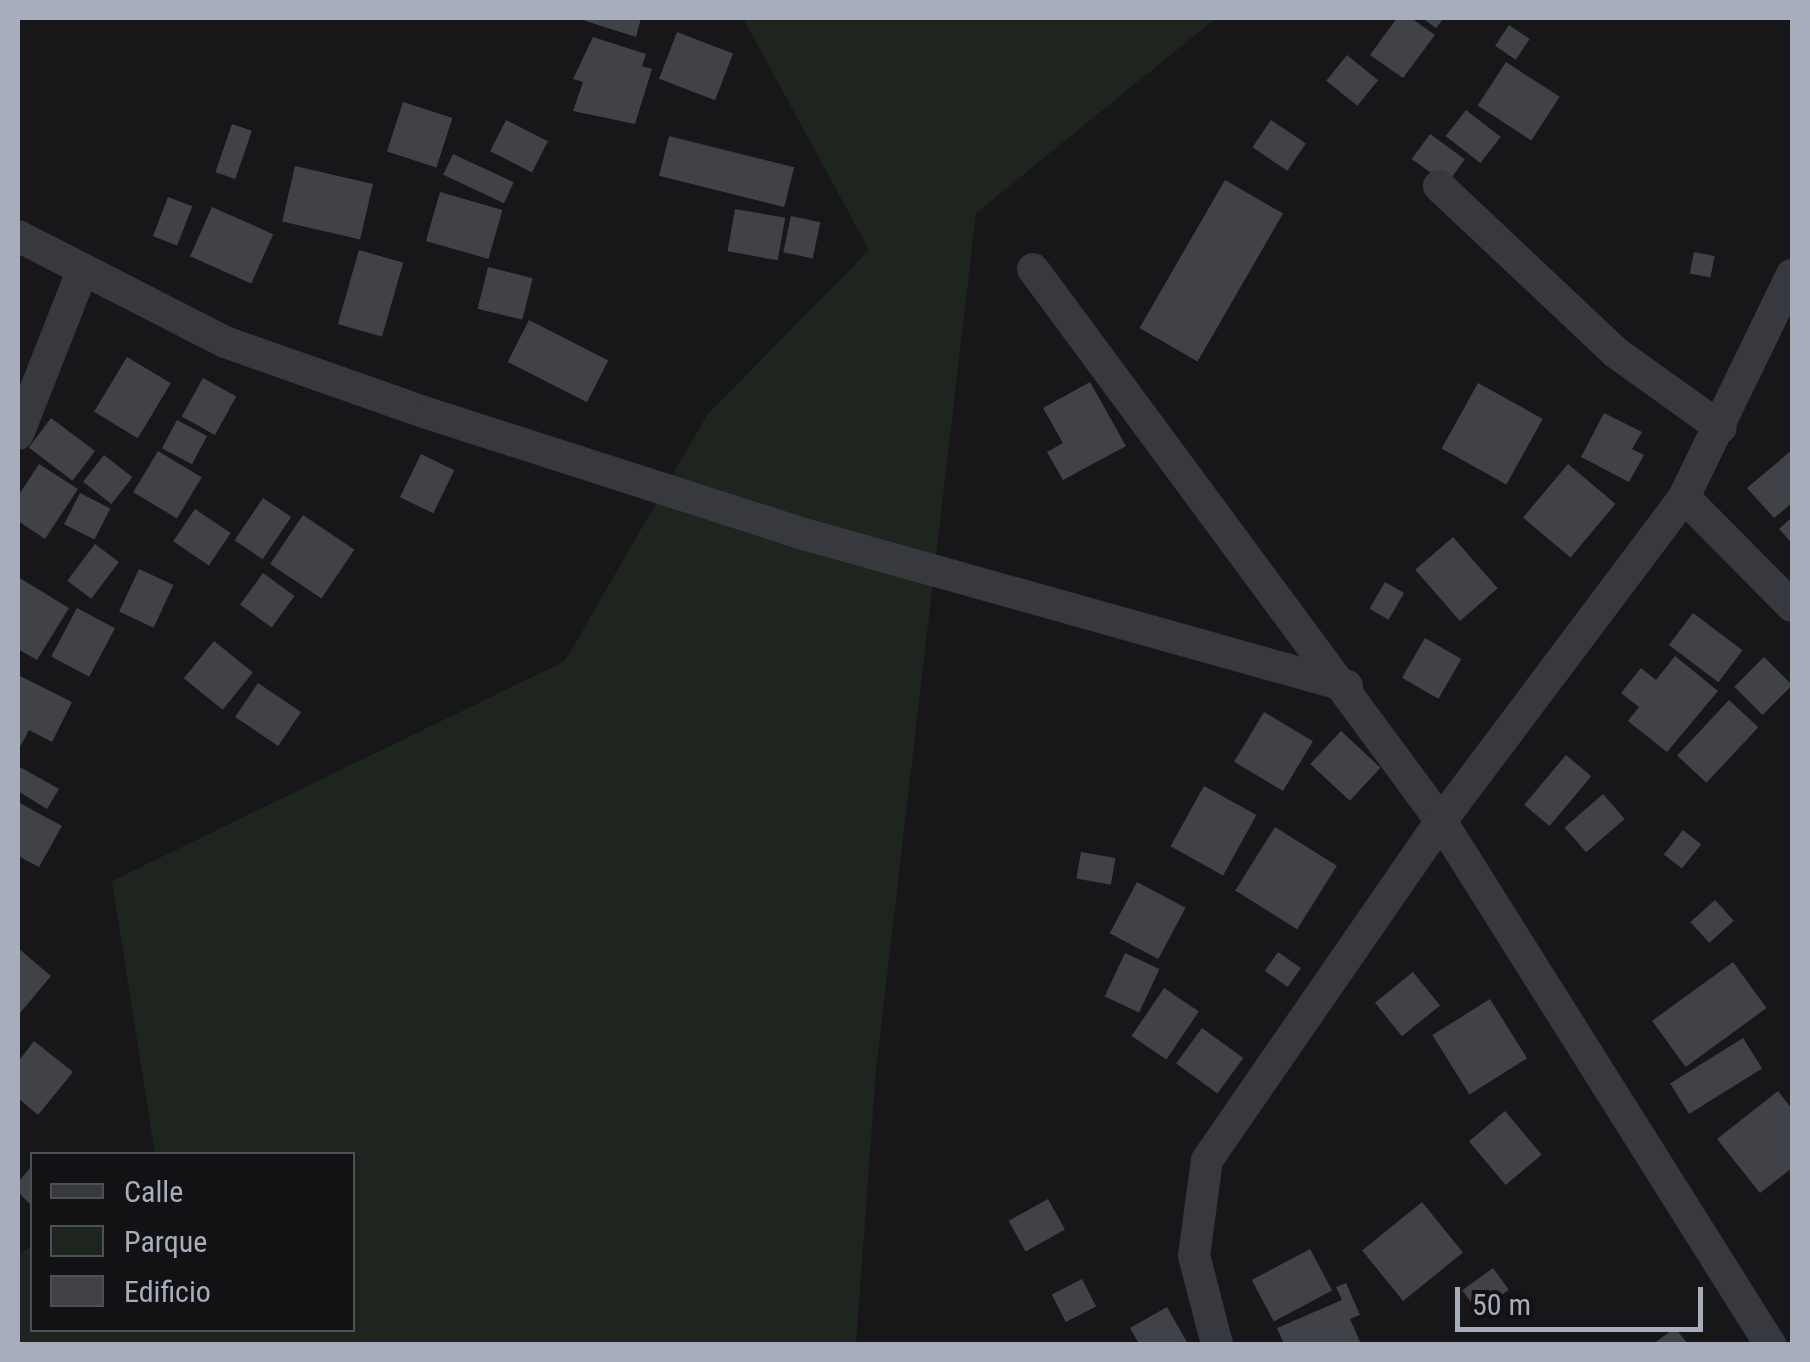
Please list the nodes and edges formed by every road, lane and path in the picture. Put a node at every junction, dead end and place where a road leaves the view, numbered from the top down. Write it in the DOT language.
graph roads {
  1 [pos="1439,186"];
  2 [pos="18,236"];
  3 [pos="83,269"];
  4 [pos="1033,269"];
  5 [pos="1792,274"];
  6 [pos="1721,428"];
  7 [pos="18,434"];
  8 [pos="1684,496"];
  9 [pos="1792,606"];
  10 [pos="1346,686"];
  11 [pos="1441,820"];
  12 [pos="1217,1344"];
  13 [pos="1770,1344"];
  1 -- 6 [label="street"];
  2 -- 3 [label="street"];
  3 -- 7 [label="street"];
  3 -- 10 [label="street"];
  4 -- 10 [label="street"];
  5 -- 6 [label="street"];
  6 -- 8 [label="street"];
  8 -- 9 [label="street"];
  8 -- 11 [label="street"];
  10 -- 11 [label="street"];
  11 -- 12 [label="street"];
  11 -- 13 [label="street"];
}
